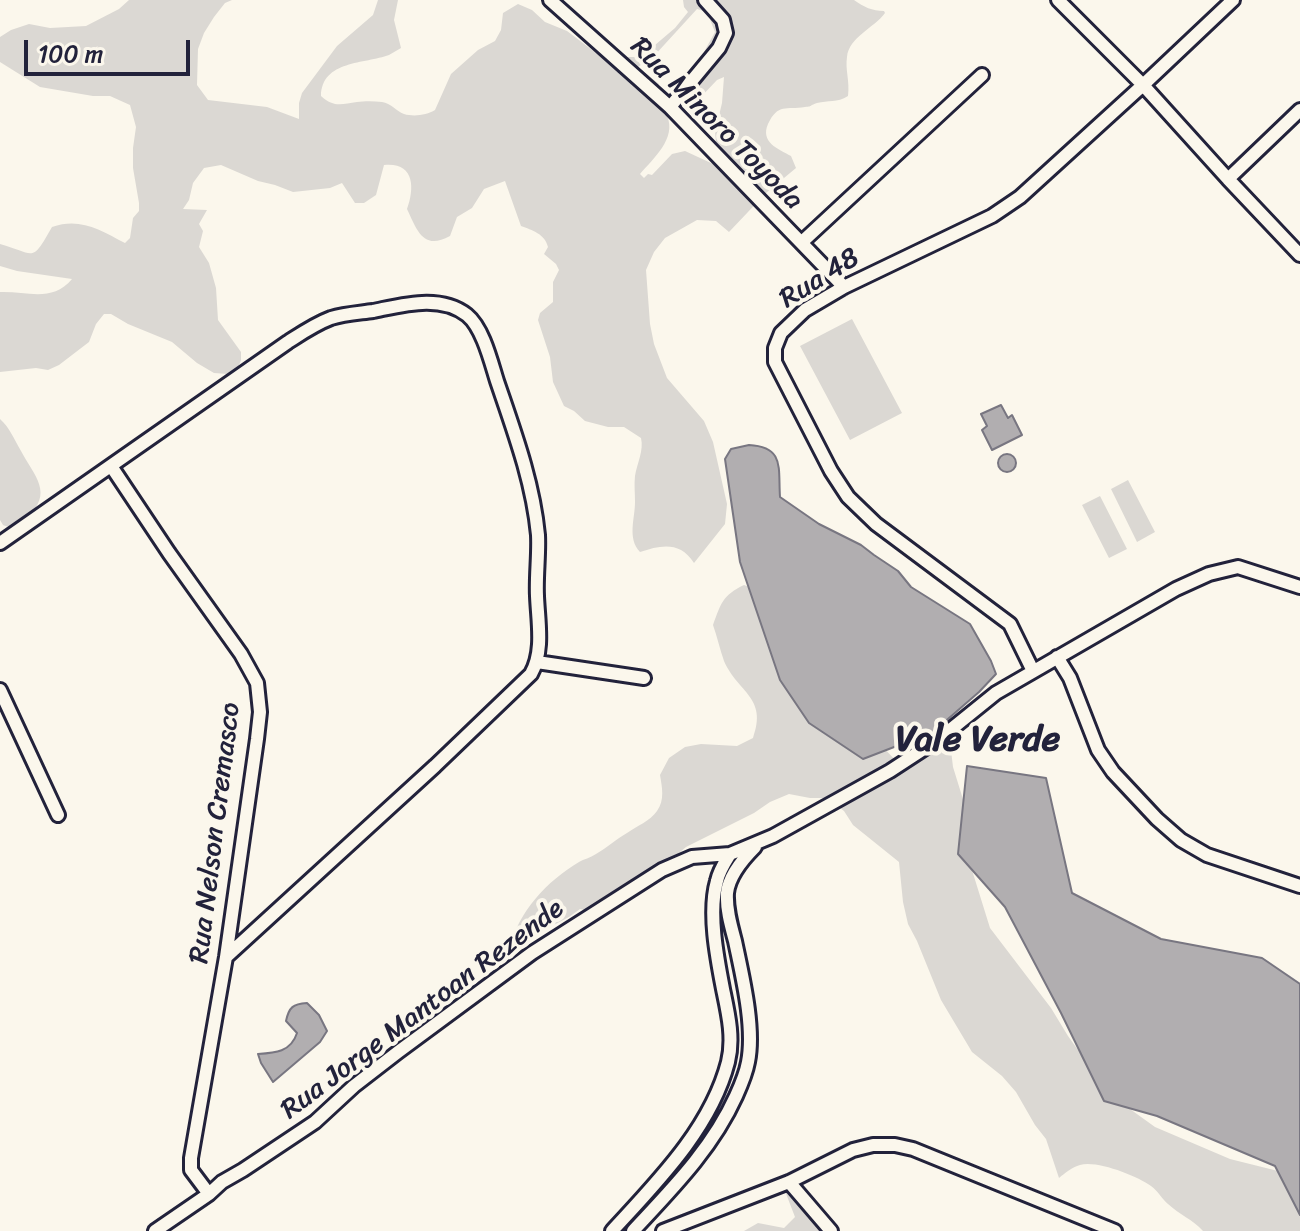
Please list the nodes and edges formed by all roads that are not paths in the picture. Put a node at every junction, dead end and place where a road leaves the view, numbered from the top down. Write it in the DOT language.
graph roads {
  1 [pos="550,0"];
  2 [pos="705,0"];
  3 [pos="1058,0"];
  4 [pos="1233,0"];
  5 [pos="982,75"];
  6 [pos="1143,85"];
  7 [pos="670,107"];
  8 [pos="1300,110"];
  9 [pos="1228,179"];
  10 [pos="802,242"];
  11 [pos="1300,255"];
  12 [pos="844,287"];
  13 [pos="111,466"];
  14 [pos="0,543"];
  15 [pos="1300,587"];
  16 [pos="1057,657"];
  17 [pos="537,662"];
  18 [pos="1033,671"];
  19 [pos="644,678"];
  20 [pos="0,690"];
  21 [pos="58,815"];
  22 [pos="762,841"];
  23 [pos="730,854"];
  24 [pos="1300,886"];
  25 [pos="226,957"];
  26 [pos="789,1182"];
  27 [pos="209,1194"];
  28 [pos="155,1231"];
  29 [pos="612,1231"];
  30 [pos="633,1231"];
  31 [pos="663,1231"];
  32 [pos="831,1231"];
  33 [pos="1115,1231"];
  1 -- 7 [label="street, Rua Minoro Toyoda"];
  2 -- 7 [label="street"];
  3 -- 6 [label="street"];
  4 -- 6 [label="street, Rua 48"];
  5 -- 10 [label="street"];
  6 -- 9 [label="street"];
  6 -- 12 [label="street, Rua 48"];
  7 -- 10 [label="street, Rua Minoro Toyoda"];
  8 -- 9 [label="street"];
  9 -- 11 [label="street"];
  10 -- 12 [label="street, Rua Minoro Toyoda"];
  12 -- 18 [label="street, Rua 48"];
  13 -- 14 [label="street"];
  13 -- 17 [label="street"];
  13 -- 25 [label="street, Rua Nelson Cremasco"];
  15 -- 16 [label="street"];
  16 -- 18 [label="street"];
  16 -- 24 [label="street"];
  17 -- 19 [label="street"];
  17 -- 25 [label="street"];
  18 -- 22 [label="street"];
  20 -- 21 [label="street"];
  22 -- 23 [label="street, Rua Jorge Mantoan Rezende"];
  22 -- 30 [label="street"];
  23 -- 27 [label="street, Rua Jorge Mantoan Rezende"];
  23 -- 29 [label="street"];
  25 -- 27 [label="street, Rua Nelson Cremasco"];
  26 -- 31 [label="street"];
  26 -- 32 [label="street"];
  26 -- 33 [label="street"];
  27 -- 28 [label="street, Rua Jorge Mantoan Rezende"];
}
